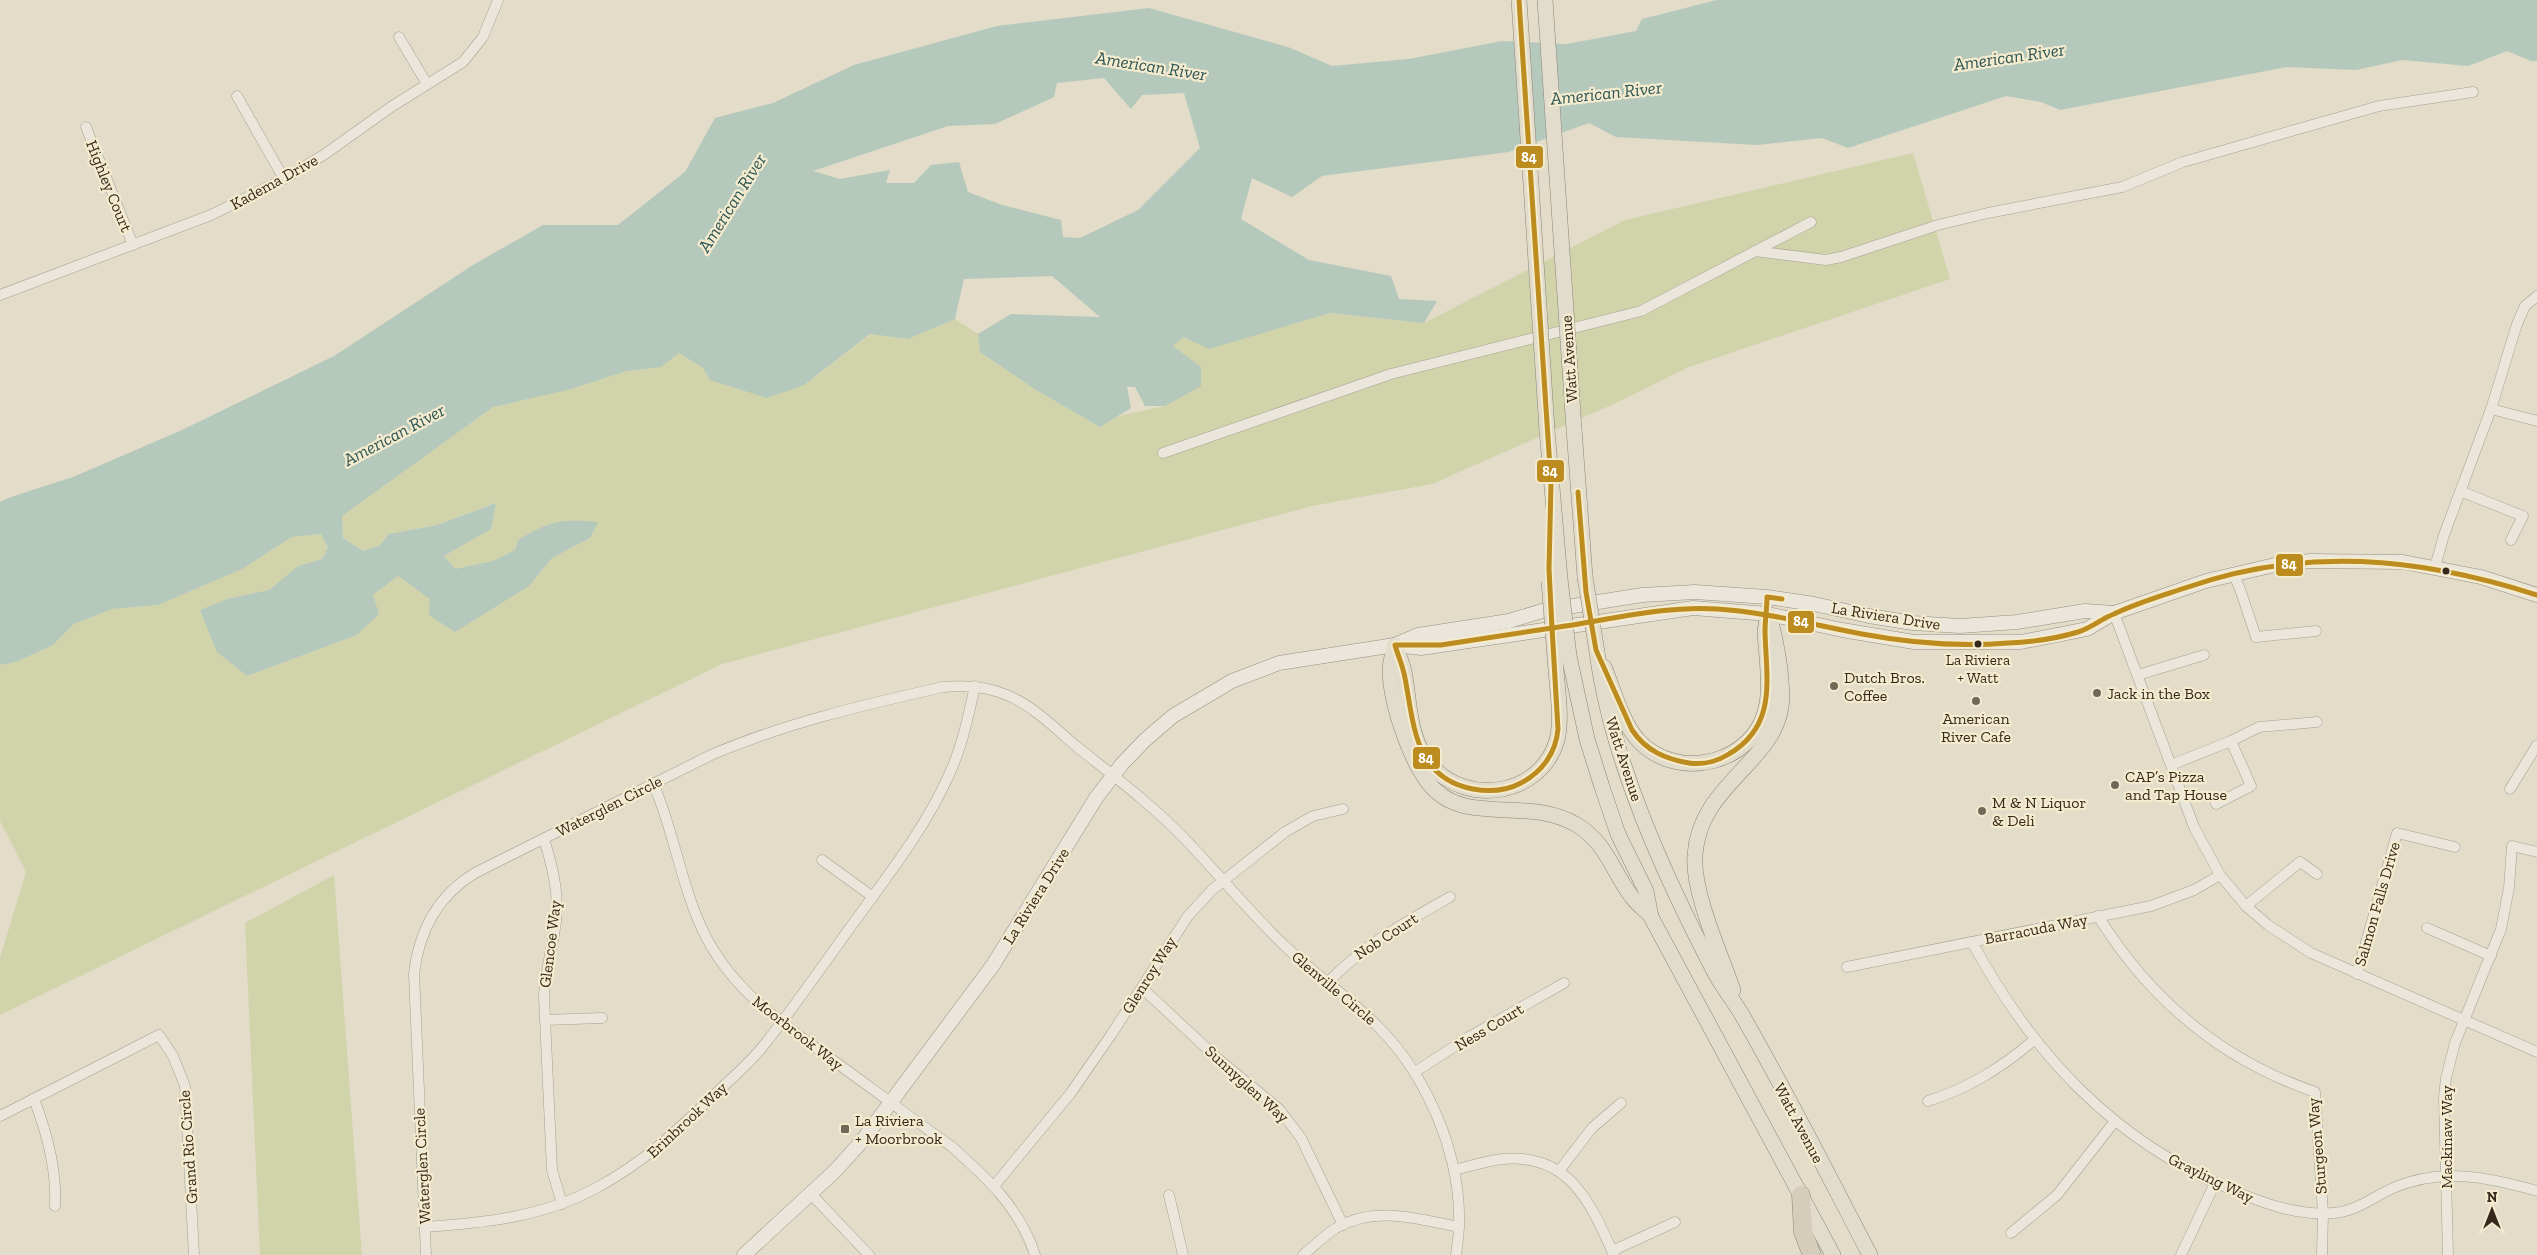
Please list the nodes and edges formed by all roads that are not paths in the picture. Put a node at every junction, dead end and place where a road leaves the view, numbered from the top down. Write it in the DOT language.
graph roads {
  1 [pos="498,0"];
  2 [pos="1519,0"];
  3 [pos="1545,0"];
  4 [pos="399,38"];
  5 [pos="427,84"];
  6 [pos="2473,92"];
  7 [pos="237,96"];
  8 [pos="86,127"];
  9 [pos="284,179"];
  10 [pos="1811,222"];
  11 [pos="133,245"];
  12 [pos="1755,251"];
  13 [pos="0,295"];
  14 [pos="2537,296"];
  15 [pos="2491,409"];
  16 [pos="2537,421"];
  17 [pos="1163,453"];
  18 [pos="2460,491"];
  19 [pos="2511,540"];
  20 [pos="2435,567"];
  21 [pos="2233,573"];
  22 [pos="2537,595"];
  23 [pos="2114,613"];
  24 [pos="1768,614"];
  25 [pos="2016,622"];
  26 [pos="2316,631"];
  27 [pos="1946,643"];
  28 [pos="1395,644"];
  29 [pos="1597,652"];
  30 [pos="2204,655"];
  31 [pos="1562,656"];
  32 [pos="2138,675"];
  33 [pos="975,686"];
  34 [pos="2317,722"];
  35 [pos="2231,741"];
  36 [pos="2537,745"];
  37 [pos="2171,765"];
  38 [pos="1113,775"];
  39 [pos="653,784"];
  40 [pos="2510,789"];
  41 [pos="2216,804"];
  42 [pos="1343,809"];
  43 [pos="544,839"];
  44 [pos="2455,847"];
  45 [pos="2537,852"];
  46 [pos="822,860"];
  47 [pos="2317,874"];
  48 [pos="2220,875"];
  49 [pos="1224,881"];
  50 [pos="873,897"];
  51 [pos="1450,897"];
  52 [pos="2246,906"];
  53 [pos="2098,916"];
  54 [pos="1651,917"];
  55 [pos="2427,928"];
  56 [pos="1972,942"];
  57 [pos="2491,956"];
  58 [pos="1846,967"];
  59 [pos="2357,974"];
  60 [pos="1328,982"];
  61 [pos="1564,983"];
  62 [pos="1142,988"];
  63 [pos="1741,1014"];
  64 [pos="602,1018"];
  65 [pos="545,1020"];
  66 [pos="2464,1022"];
  67 [pos="781,1023"];
  68 [pos="2034,1040"];
  69 [pos="2537,1052"];
  70 [pos="1415,1072"];
  71 [pos="34,1099"];
  72 [pos="1928,1101"];
  73 [pos="892,1103"];
  74 [pos="1621,1103"];
  75 [pos="0,1116"];
  76 [pos="2115,1121"];
  77 [pos="1454,1170"];
  78 [pos="1559,1171"];
  79 [pos="2446,1175"];
  80 [pos="2215,1183"];
  81 [pos="994,1186"];
  82 [pos="2537,1191"];
  83 [pos="810,1194"];
  84 [pos="1169,1194"];
  85 [pos="1801,1196"];
  86 [pos="562,1204"];
  87 [pos="55,1206"];
  88 [pos="2323,1213"];
  89 [pos="1675,1222"];
  90 [pos="1343,1225"];
  91 [pos="425,1227"];
  92 [pos="1459,1227"];
  93 [pos="2011,1234"];
  94 [pos="1613,1253"];
  95 [pos="194,1255"];
  96 [pos="426,1255"];
  97 [pos="744,1255"];
  98 [pos="870,1255"];
  99 [pos="1035,1255"];
  100 [pos="1183,1255"];
  101 [pos="1303,1255"];
  102 [pos="1456,1255"];
  103 [pos="1812,1255"];
  104 [pos="1833,1255"];
  105 [pos="1870,1255"];
  106 [pos="2181,1255"];
  107 [pos="2322,1255"];
  108 [pos="2448,1255"];
  1 -- 5 [label="street, Kadema Drive"];
  2 -- 31 [label="main road, Watt Avenue, bridge"];
  3 -- 29 [label="main road, Watt Avenue, bridge"];
  4 -- 5 [label="street"];
  5 -- 9 [label="street, Kadema Drive"];
  6 -- 12 [label="street"];
  7 -- 9 [label="street"];
  8 -- 11 [label="street, Highley Court"];
  9 -- 11 [label="street, Kadema Drive"];
  10 -- 12 [label="street"];
  11 -- 13 [label="street, Kadema Drive"];
  12 -- 17 [label="street"];
  14 -- 15 [label="street"];
  15 -- 16 [label="street"];
  15 -- 18 [label="street"];
  18 -- 19 [label="street"];
  18 -- 20 [label="street"];
  20 -- 21 [label="street, La Riviera Drive"];
  20 -- 22 [label="street, La Riviera Drive"];
  21 -- 23 [label="street, La Riviera Drive"];
  21 -- 26 [label="street"];
  23 -- 25 [label="street, La Riviera Drive"];
  23 -- 27 [label="street, La Riviera Drive"];
  23 -- 32 [label="street, Salmon Falls Drive"];
  24 -- 27 [label="street, La Riviera Drive"];
  24 -- 28 [label="street, La Riviera Drive"];
  24 -- 29 [label="main road"];
  24 -- 63 [label="main road"];
  25 -- 27 [label="street"];
  25 -- 28 [label="street, La Riviera Drive"];
  28 -- 31 [label="main road"];
  28 -- 38 [label="street, La Riviera Drive"];
  28 -- 54 [label="main road"];
  29 -- 63 [label="main road, Watt Avenue"];
  30 -- 32 [label="street"];
  31 -- 54 [label="main road, Watt Avenue"];
  32 -- 37 [label="street, Salmon Falls Drive"];
  33 -- 38 [label="street, Waterglen Circle"];
  33 -- 39 [label="street, Waterglen Circle"];
  33 -- 50 [label="street, Erinbrook Way"];
  34 -- 35 [label="street"];
  35 -- 37 [label="street"];
  35 -- 41 [label="street"];
  36 -- 40 [label="street"];
  37 -- 48 [label="street, Salmon Falls Drive"];
  38 -- 49 [label="street, Glenville Circle"];
  38 -- 73 [label="street, La Riviera Drive"];
  39 -- 43 [label="street, Waterglen Circle"];
  39 -- 67 [label="street, Moorbrook Way"];
  42 -- 49 [label="street, Glenroy Way"];
  43 -- 65 [label="street, Glencoe Way"];
  43 -- 91 [label="street, Waterglen Circle"];
  44 -- 59 [label="street, Salmon Falls Drive"];
  45 -- 57 [label="street"];
  46 -- 50 [label="street"];
  47 -- 52 [label="street"];
  48 -- 52 [label="street, Salmon Falls Drive"];
  48 -- 53 [label="street, Barracuda Way"];
  49 -- 60 [label="street, Glenville Circle"];
  49 -- 62 [label="street, Glenroy Way"];
  50 -- 67 [label="street, Erinbrook Way"];
  51 -- 60 [label="street, Nob Court"];
  52 -- 59 [label="street, Salmon Falls Drive"];
  53 -- 56 [label="street, Barracuda Way"];
  53 -- 88 [label="street, Sturgeon Way"];
  54 -- 85 [label="main road, Watt Avenue"];
  55 -- 57 [label="street"];
  56 -- 58 [label="street, Barracuda Way"];
  56 -- 68 [label="street, Grayling Way"];
  57 -- 66 [label="street"];
  59 -- 66 [label="street, Salmon Falls Drive"];
  60 -- 70 [label="street, Glenville Circle"];
  61 -- 70 [label="street, Ness Court"];
  62 -- 81 [label="street, Glenroy Way"];
  62 -- 90 [label="street, Sunnyglen Way"];
  63 -- 105 [label="main road, Watt Avenue"];
  64 -- 65 [label="street"];
  65 -- 86 [label="street, Glencoe Way"];
  66 -- 69 [label="street, Salmon Falls Drive"];
  66 -- 79 [label="street, Mackinaw Way"];
  67 -- 73 [label="street, Moorbrook Way"];
  67 -- 86 [label="street, Erinbrook Way"];
  68 -- 72 [label="street"];
  68 -- 76 [label="street, Grayling Way"];
  70 -- 77 [label="street, Glenville Circle"];
  71 -- 75 [label="street, Grand Rio Circle"];
  71 -- 87 [label="street"];
  71 -- 95 [label="street, Grand Rio Circle"];
  73 -- 81 [label="street"];
  73 -- 83 [label="street, La Riviera Drive"];
  74 -- 78 [label="street"];
  76 -- 80 [label="street, Grayling Way"];
  76 -- 93 [label="street"];
  77 -- 78 [label="street"];
  77 -- 92 [label="street, Glenville Circle"];
  78 -- 94 [label="street"];
  79 -- 82 [label="street, Grayling Way"];
  79 -- 88 [label="street, Grayling Way"];
  79 -- 108 [label="street, Mackinaw Way"];
  80 -- 88 [label="street, Grayling Way"];
  80 -- 106 [label="street"];
  81 -- 99 [label="street"];
  83 -- 97 [label="street, La Riviera Drive"];
  83 -- 98 [label="street"];
  84 -- 100 [label="street"];
  85 -- 103 [label="highway"];
  85 -- 104 [label="main road, Watt Avenue"];
  86 -- 91 [label="street, Erinbrook Way"];
  88 -- 107 [label="street"];
  89 -- 94 [label="street"];
  90 -- 92 [label="street"];
  90 -- 101 [label="street"];
  91 -- 96 [label="street, Waterglen Circle"];
  92 -- 102 [label="street, Glenville Circle"];
}
